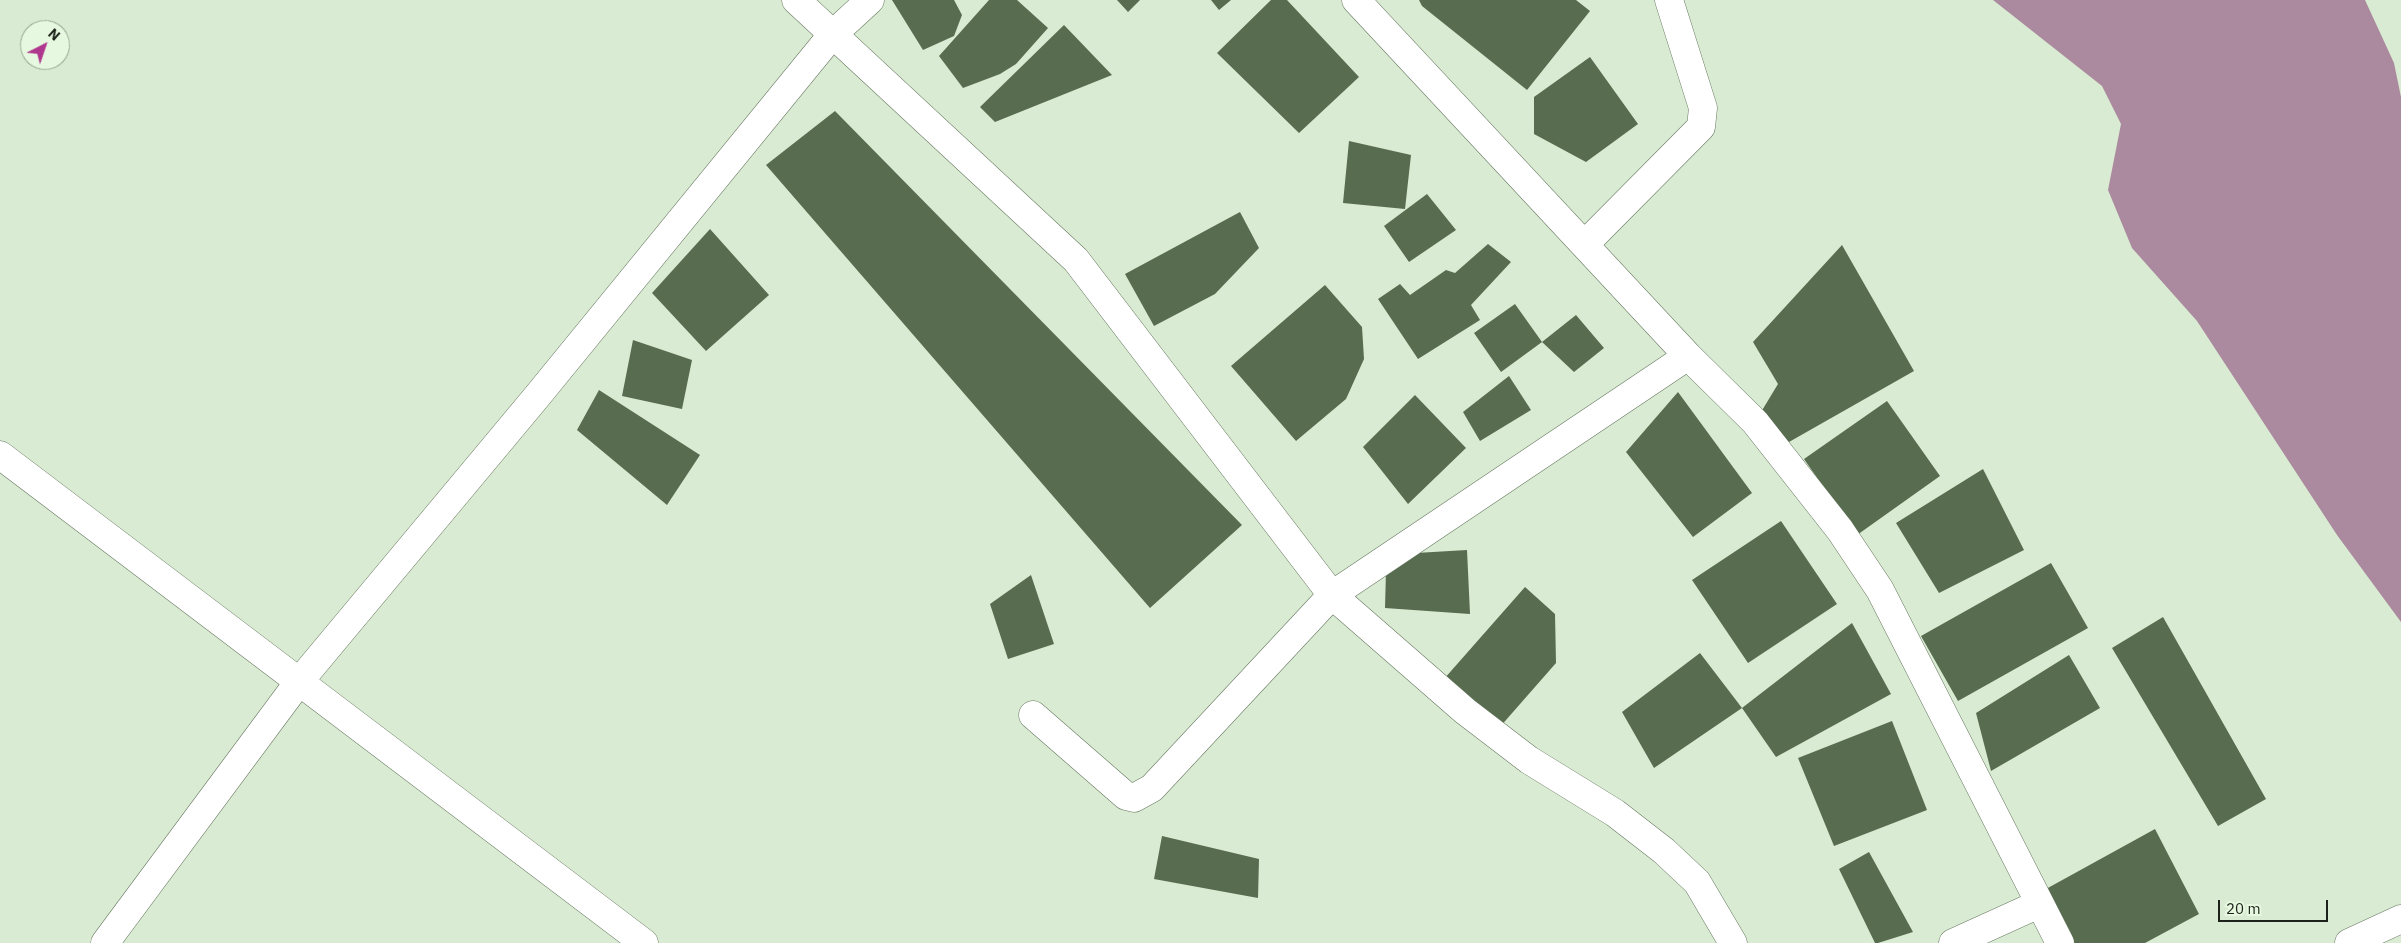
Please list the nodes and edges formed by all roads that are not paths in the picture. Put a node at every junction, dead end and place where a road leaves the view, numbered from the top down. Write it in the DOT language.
graph roads {
  1 [pos="796,0"];
  2 [pos="870,0"];
  3 [pos="1356,0"];
  4 [pos="1669,0"];
  5 [pos="832,36"];
  6 [pos="1584,244"];
  7 [pos="1688,356"];
  8 [pos="0,455"];
  9 [pos="1332,595"];
  10 [pos="298,683"];
  11 [pos="1033,715"];
  12 [pos="2039,904"];
  13 [pos="2401,919"];
  14 [pos="105,943"];
  15 [pos="644,943"];
  16 [pos="1733,943"];
  17 [pos="1954,943"];
  18 [pos="2060,943"];
  19 [pos="2350,943"];
  1 -- 5 [label="street"];
  2 -- 5 [label="street"];
  3 -- 6 [label="street"];
  4 -- 6 [label="street"];
  5 -- 9 [label="street"];
  5 -- 10 [label="street"];
  6 -- 7 [label="street"];
  7 -- 9 [label="street"];
  7 -- 12 [label="street"];
  8 -- 10 [label="street"];
  9 -- 11 [label="street"];
  9 -- 16 [label="street"];
  10 -- 14 [label="street"];
  10 -- 15 [label="street"];
  12 -- 17 [label="street"];
  12 -- 18 [label="street"];
  13 -- 19 [label="street"];
}
